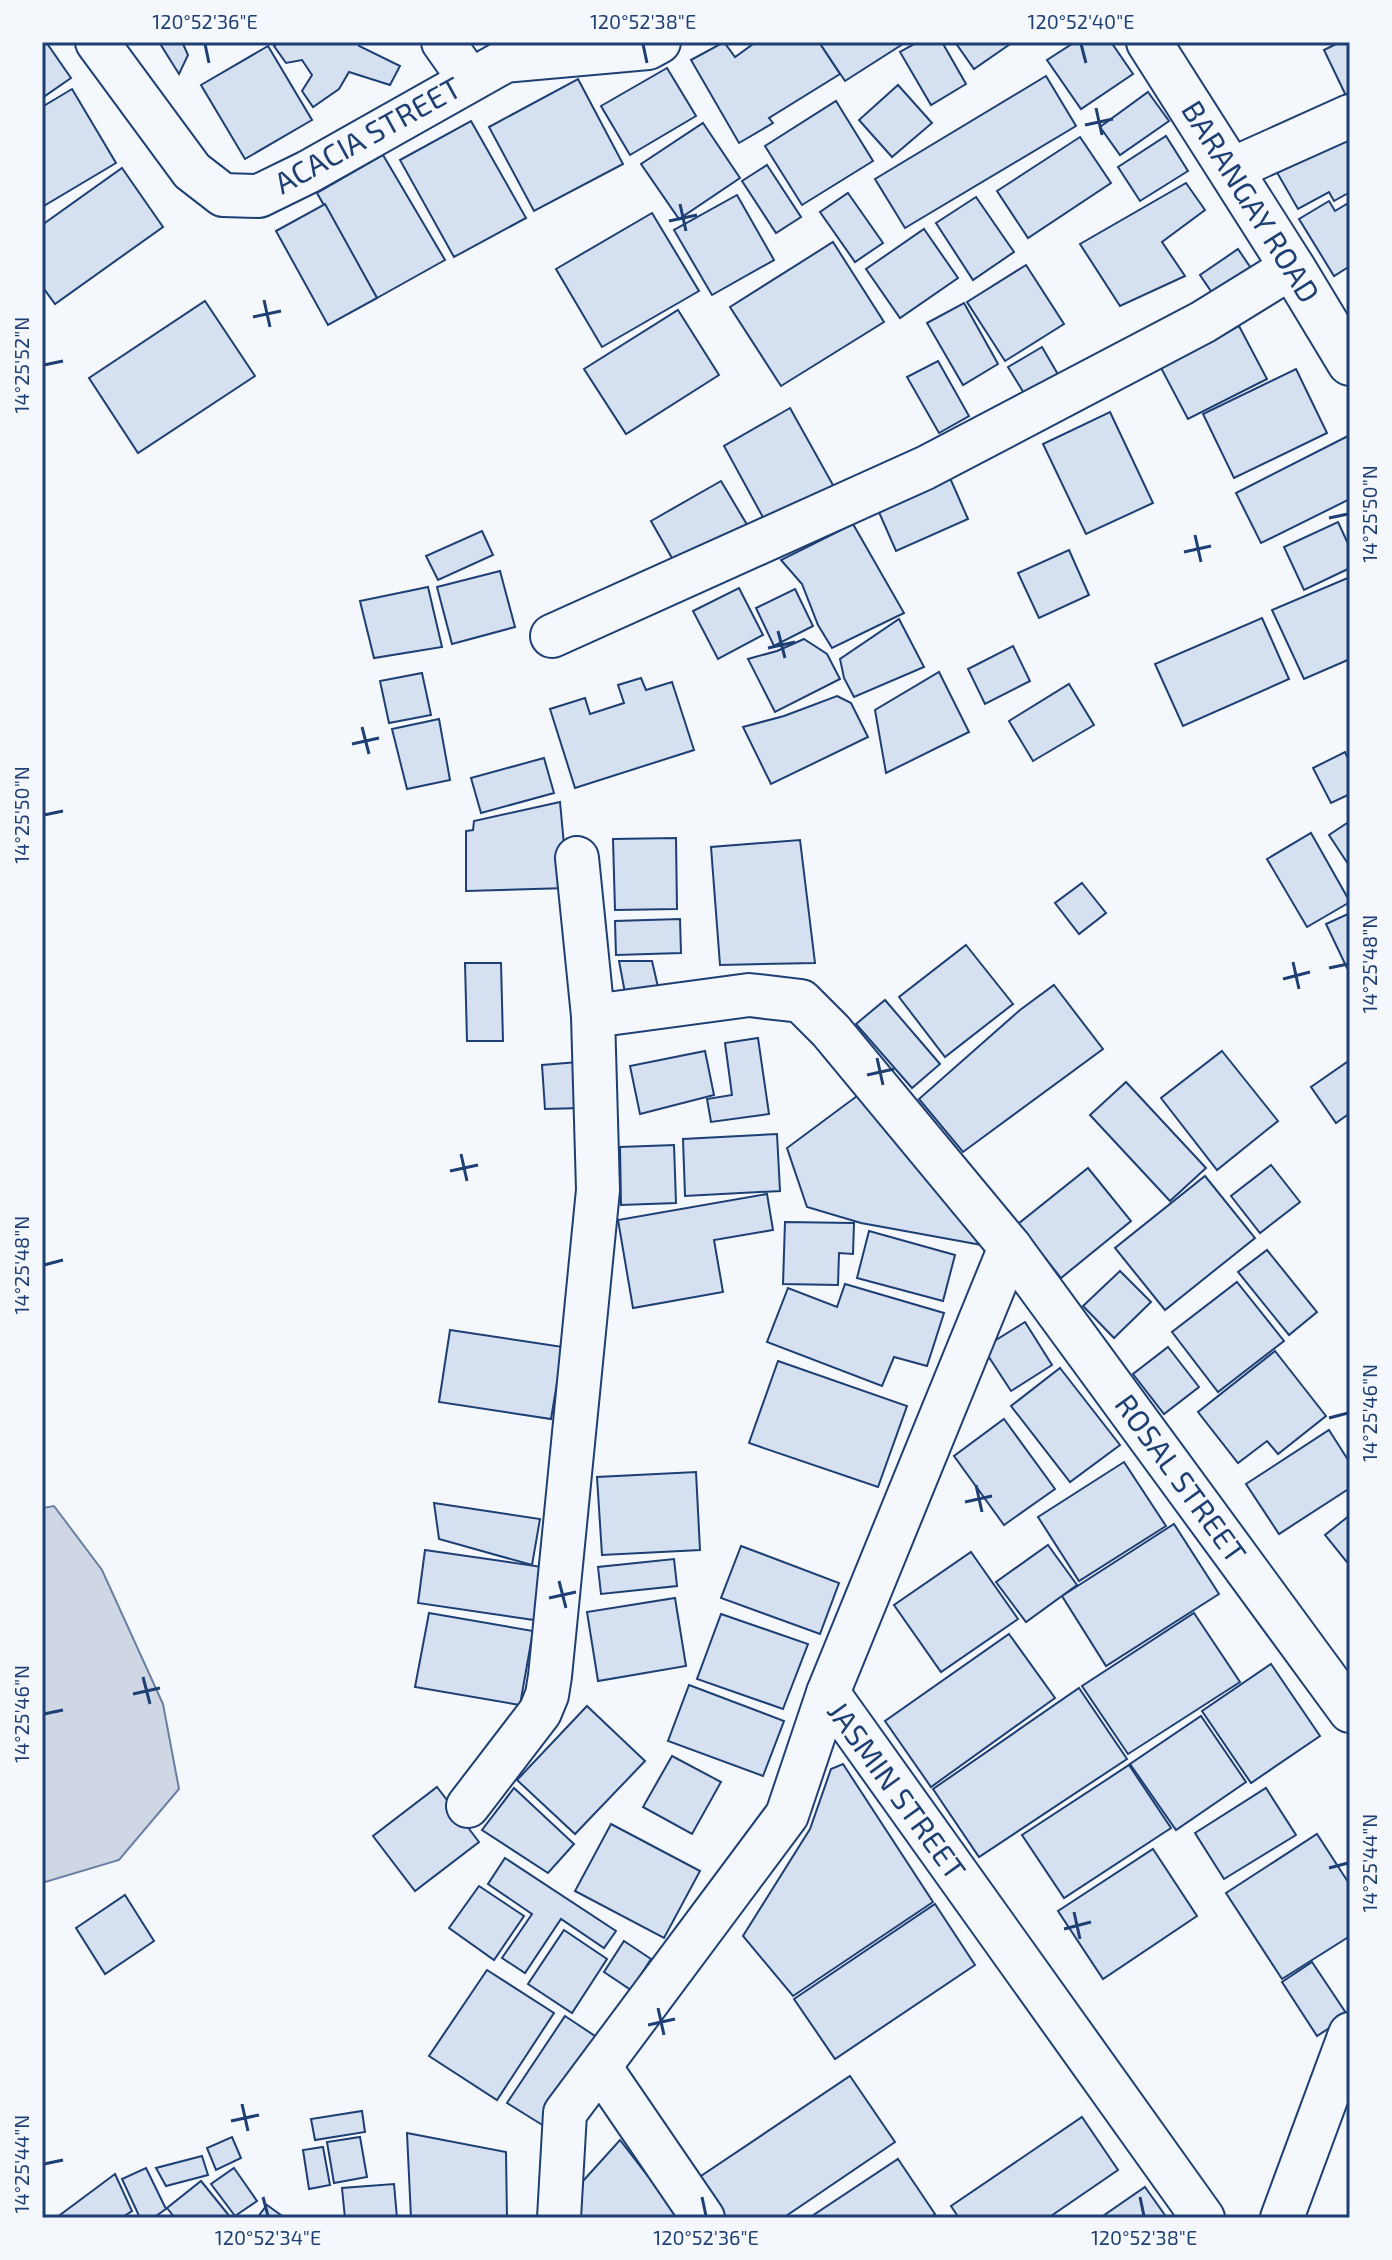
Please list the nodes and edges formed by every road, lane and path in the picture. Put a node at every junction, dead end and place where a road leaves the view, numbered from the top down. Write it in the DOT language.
graph roads {
  1 [pos="97,42"];
  2 [pos="443,42"];
  3 [pos="659,42"];
  4 [pos="1160,46"];
  5 [pos="470,80"];
  6 [pos="1350,116"];
  7 [pos="1230,170"];
  8 [pos="1292,267"];
  9 [pos="1350,363"];
  10 [pos="552,636"];
  11 [pos="577,858"];
  12 [pos="593,1016"];
  13 [pos="1010,1247"];
  14 [pos="828,1693"];
  15 [pos="1350,1711"];
  16 [pos="468,1806"];
  17 [pos="1350,2034"];
  18 [pos="600,2067"];
  19 [pos="559,2218"];
  20 [pos="703,2218"];
  21 [pos="1203,2218"];
  22 [pos="1282,2218"];
  1 -- 5 [label="street, ACACIA STREET"];
  2 -- 5 [label="street"];
  3 -- 5 [label="street, ACACIA STREET"];
  4 -- 7 [label="street, BARANGAY ROAD"];
  6 -- 7 [label="street"];
  7 -- 8 [label="street, BARANGAY ROAD"];
  8 -- 9 [label="street, BARANGAY ROAD"];
  8 -- 10 [label="street"];
  11 -- 12 [label="street"];
  12 -- 13 [label="street, ROSAL STREET"];
  12 -- 16 [label="street"];
  13 -- 14 [label="street"];
  13 -- 15 [label="street, ROSAL STREET"];
  14 -- 18 [label="street, JASMIN STREET"];
  14 -- 21 [label="street, JASMIN STREET"];
  17 -- 22 [label="street"];
  18 -- 19 [label="street, JASMIN STREET"];
  18 -- 20 [label="street"];
}
